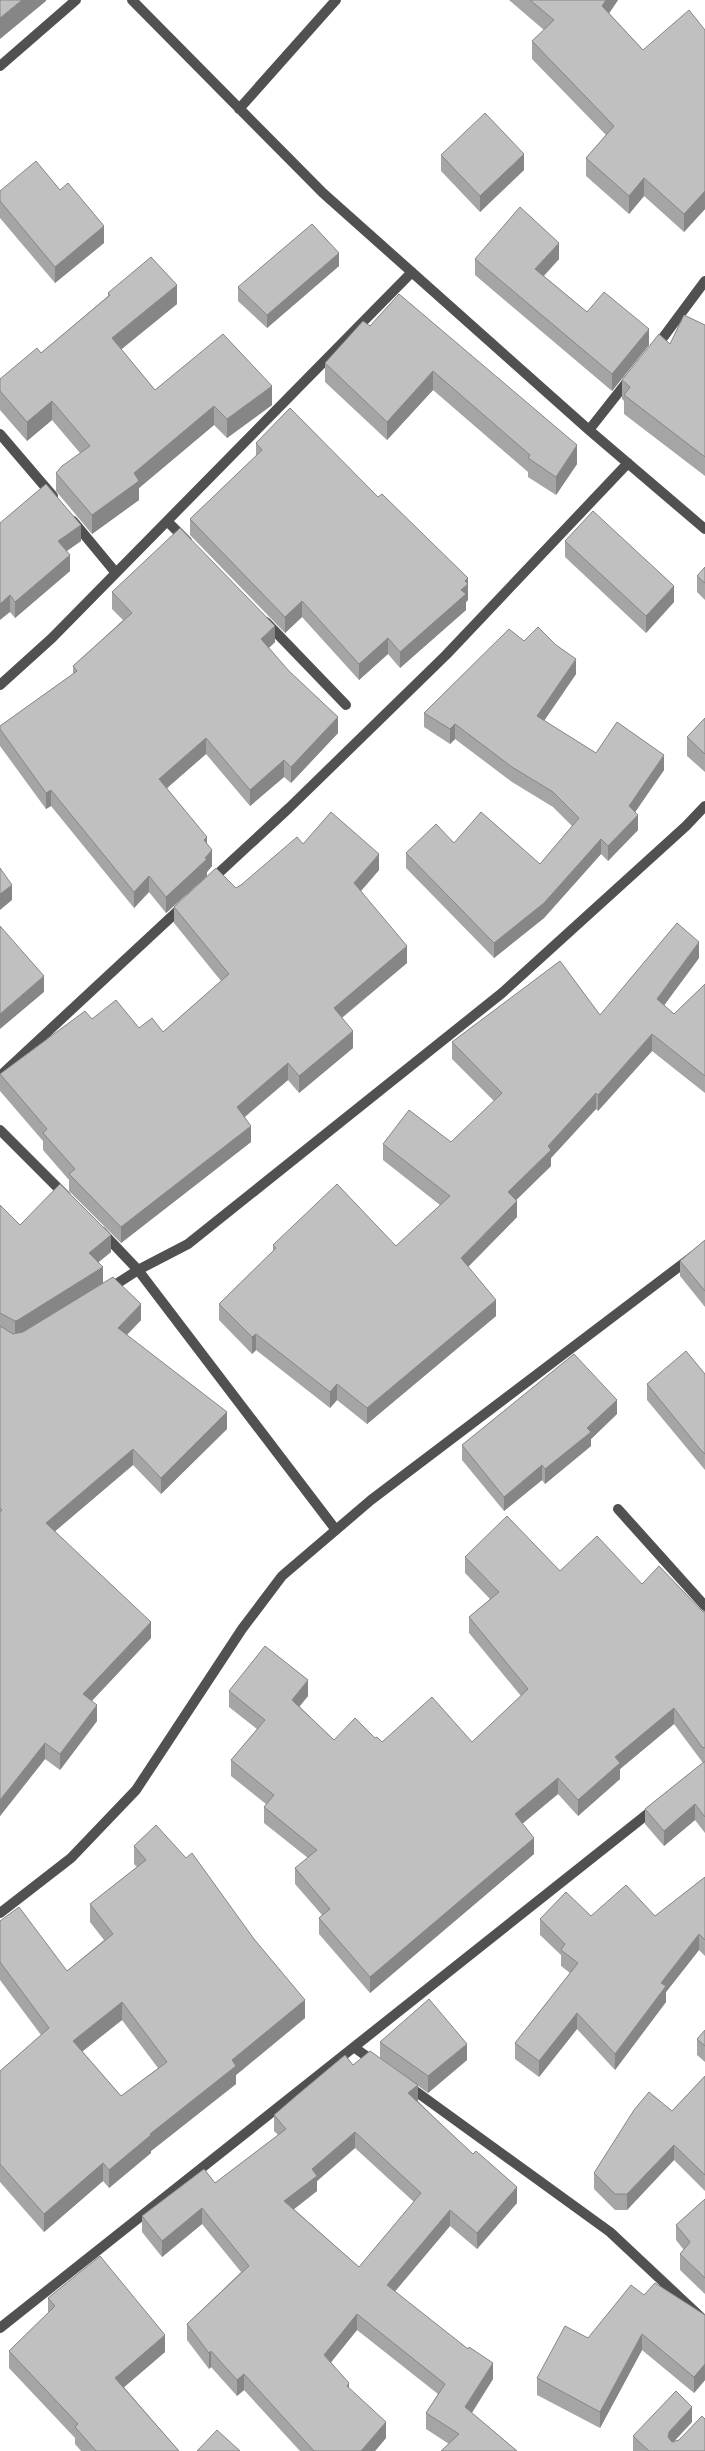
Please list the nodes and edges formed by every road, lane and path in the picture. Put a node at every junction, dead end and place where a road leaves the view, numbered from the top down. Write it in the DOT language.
graph roads {
  1 [pos="76,0"];
  2 [pos="132,0"];
  3 [pos="336,0"];
  4 [pos="0,66"];
  5 [pos="239,109"];
  6 [pos="412,272"];
  7 [pos="705,281"];
  8 [pos="652,352"];
  9 [pos="637,370"];
  10 [pos="589,430"];
  11 [pos="0,434"];
  12 [pos="628,462"];
  13 [pos="167,521"];
  14 [pos="705,529"];
  15 [pos="194,549"];
  16 [pos="116,572"];
  17 [pos="259,616"];
  18 [pos="0,685"];
  19 [pos="346,705"];
  20 [pos="705,806"];
  21 [pos="203,888"];
  22 [pos="191,899"];
  23 [pos="0,1076"];
  24 [pos="0,1130"];
  25 [pos="72,1202"];
  26 [pos="94,1224"];
  27 [pos="705,1247"];
  28 [pos="138,1270"];
  29 [pos="98,1295"];
  30 [pos="618,1509"];
  31 [pos="336,1530"];
  32 [pos="705,1606"];
  33 [pos="661,1804"];
  34 [pos="0,1913"];
  35 [pos="355,2048"];
  36 [pos="387,2071"];
  37 [pos="400,2080"];
  38 [pos="705,2321"];
  39 [pos="0,2328"];
  1 -- 4 [label="street"];
  2 -- 5 [label="street"];
  3 -- 5 [label="street"];
  5 -- 6 [label="street"];
  6 -- 10 [label="street"];
  6 -- 13 [label="street"];
  7 -- 8 [label="street"];
  9 -- 10 [label="street"];
  10 -- 12 [label="street"];
  11 -- 16 [label="street"];
  12 -- 14 [label="street"];
  12 -- 21 [label="street"];
  13 -- 15 [label="street"];
  13 -- 16 [label="street"];
  16 -- 18 [label="street"];
  17 -- 19 [label="street"];
  20 -- 28 [label="street"];
  22 -- 23 [label="street"];
  24 -- 25 [label="street"];
  26 -- 28 [label="street"];
  27 -- 31 [label="street"];
  28 -- 29 [label="street"];
  28 -- 31 [label="street"];
  30 -- 32 [label="street"];
  31 -- 34 [label="street"];
  33 -- 35 [label="street"];
  35 -- 36 [label="street"];
  35 -- 39 [label="street"];
  37 -- 38 [label="street"];
}
